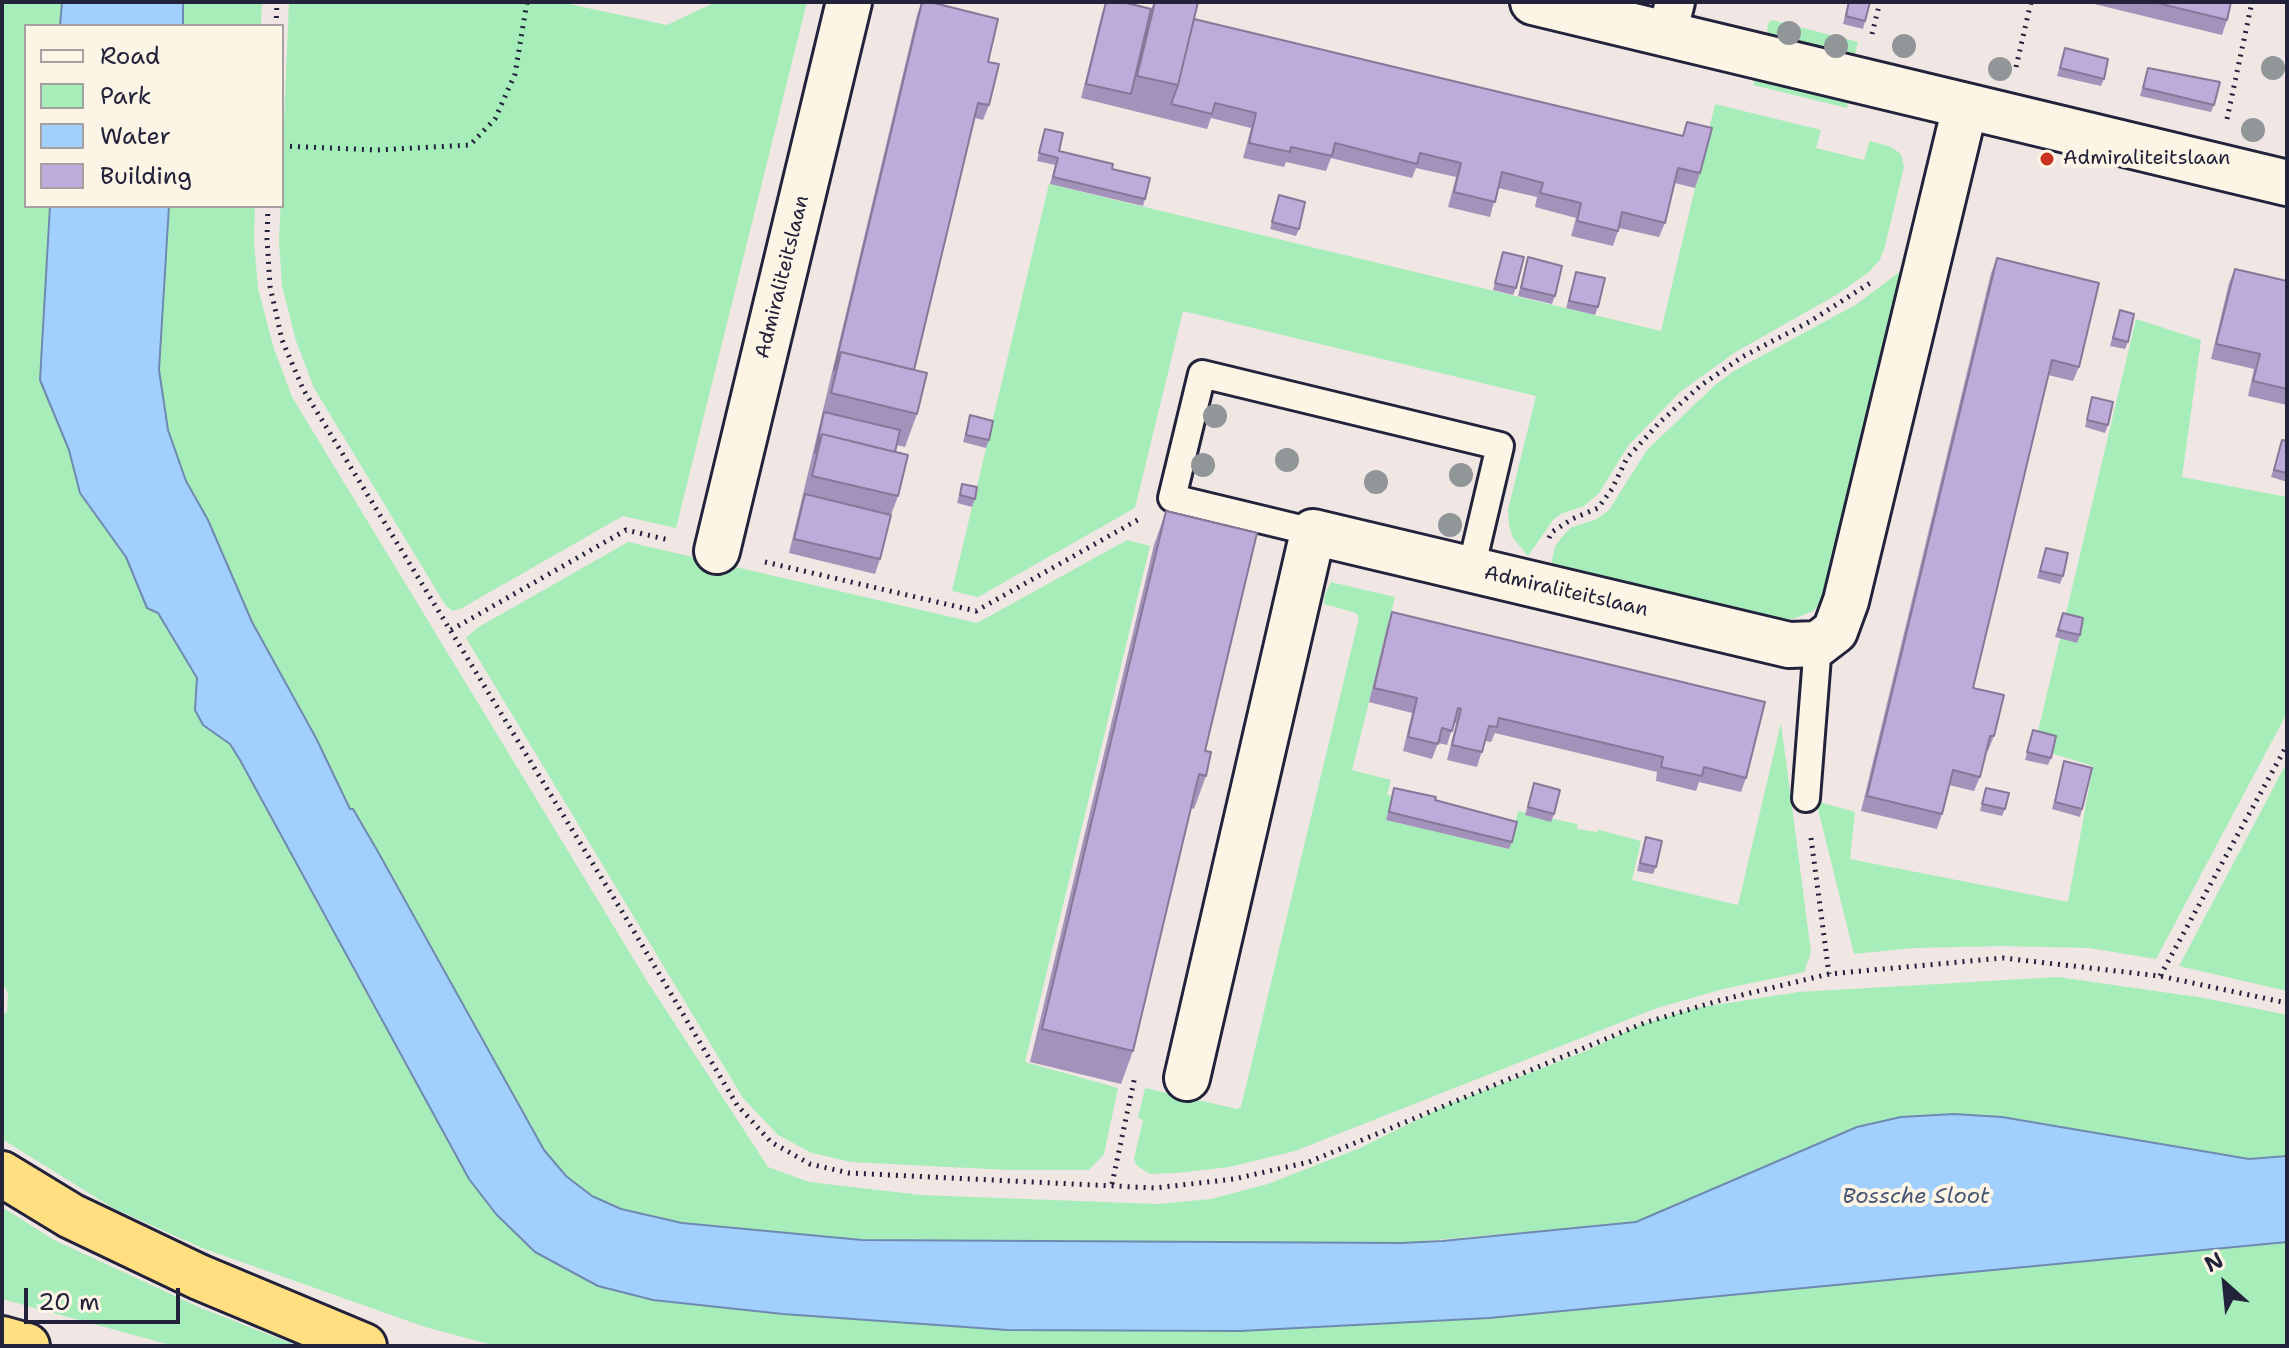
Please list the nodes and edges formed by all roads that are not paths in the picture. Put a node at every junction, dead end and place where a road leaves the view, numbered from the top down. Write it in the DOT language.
graph roads {
  1 [pos="849,2"];
  2 [pos="1533,2"];
  3 [pos="1671,18"];
  4 [pos="1985,112"];
  5 [pos="2287,183"];
  6 [pos="1313,532"];
  7 [pos="717,551"];
  8 [pos="1471,569"];
  9 [pos="1818,644"];
  10 [pos="1806,798"];
  11 [pos="1187,1078"];
  12 [pos="2,1174"];
  13 [pos="2,1339"];
  14 [pos="27,1346"];
  15 [pos="364,1346"];
  1 -- 7 [label="street, Admiraliteitslaan"];
  2 -- 3 [label="street"];
  3 -- 4 [label="street"];
  4 -- 5 [label="street"];
  4 -- 9 [label="street"];
  6 -- 8 [label="street, Admiraliteitslaan"];
  6 -- 8 [label="lane"];
  6 -- 11 [label="street"];
  8 -- 9 [label="street, Admiraliteitslaan"];
  9 -- 10 [label="lane"];
  12 -- 15 [label="highway"];
  13 -- 14 [label="highway"];
}
